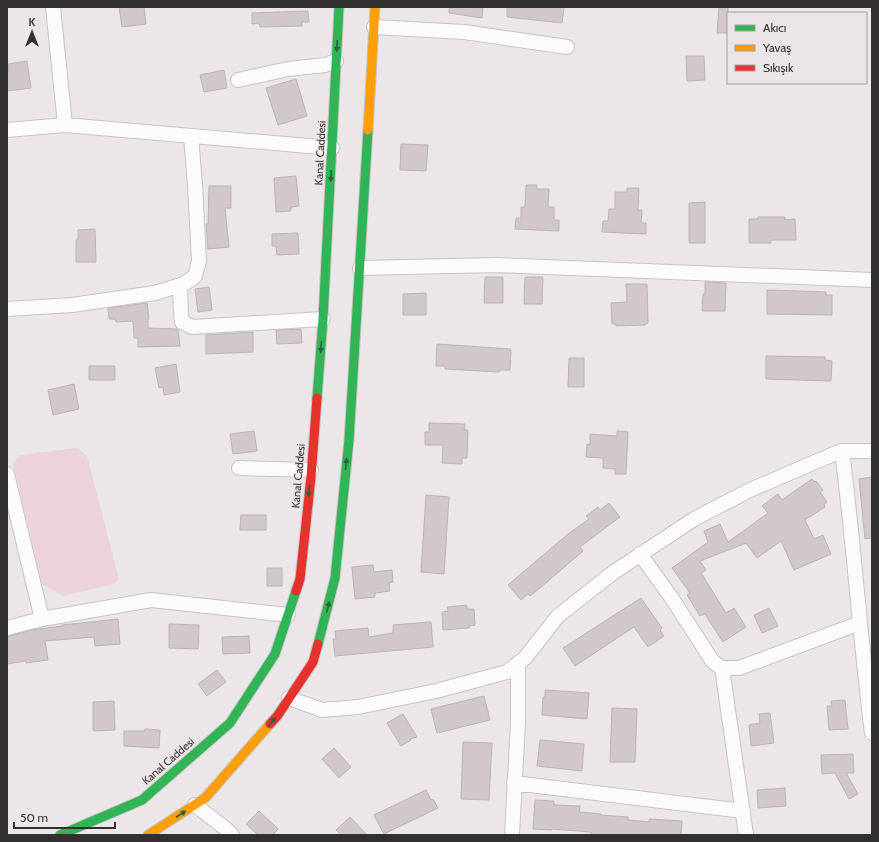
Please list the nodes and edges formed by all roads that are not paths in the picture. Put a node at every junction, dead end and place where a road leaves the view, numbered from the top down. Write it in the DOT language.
graph roads {
  1 [pos="52,7"];
  2 [pos="339,7"];
  3 [pos="375,7"];
  4 [pos="374,27"];
  5 [pos="567,47"];
  6 [pos="336,61"];
  7 [pos="238,80"];
  8 [pos="65,125"];
  9 [pos="7,130"];
  10 [pos="191,136"];
  11 [pos="332,148"];
  12 [pos="360,268"];
  13 [pos="872,280"];
  14 [pos="180,286"];
  15 [pos="7,310"];
  16 [pos="323,319"];
  17 [pos="842,451"];
  18 [pos="872,451"];
  19 [pos="239,468"];
  20 [pos="312,470"];
  21 [pos="7,474"];
  22 [pos="640,554"];
  23 [pos="288,615"];
  24 [pos="42,619"];
  25 [pos="860,623"];
  26 [pos="7,628"];
  27 [pos="518,663"];
  28 [pos="722,668"];
  29 [pos="289,698"];
  30 [pos="872,733"];
  31 [pos="514,783"];
  32 [pos="195,805"];
  33 [pos="743,810"];
  34 [pos="60,835"];
  35 [pos="148,835"];
  36 [pos="232,835"];
  37 [pos="512,835"];
  38 [pos="746,835"];
  1 -- 8 [label="street"];
  2 -- 6 [label="main road, Kanal Caddesi, one-way"];
  3 -- 4 [label="main road"];
  4 -- 5 [label="street"];
  4 -- 12 [label="main road"];
  6 -- 7 [label="street"];
  6 -- 11 [label="main road, Kanal Caddesi"];
  8 -- 9 [label="street"];
  8 -- 10 [label="street"];
  10 -- 11 [label="street"];
  10 -- 14 [label="street"];
  11 -- 16 [label="main road, Kanal Caddesi, one-way"];
  12 -- 13 [label="street"];
  29 -- 12 [label="main road, one-way"];
  14 -- 15 [label="street"];
  14 -- 16 [label="street"];
  16 -- 20 [label="main road, Kanal Caddesi, one-way"];
  17 -- 18 [label="street"];
  17 -- 22 [label="street"];
  17 -- 25 [label="street"];
  19 -- 20 [label="street"];
  20 -- 23 [label="main road, Kanal Caddesi, one-way"];
  21 -- 24 [label="street"];
  22 -- 27 [label="street"];
  22 -- 28 [label="street"];
  23 -- 24 [label="street"];
  23 -- 34 [label="main road, Kanal Caddesi"];
  24 -- 26 [label="street"];
  25 -- 28 [label="street"];
  25 -- 30 [label="street"];
  27 -- 29 [label="street"];
  27 -- 31 [label="street"];
  28 -- 33 [label="street"];
  32 -- 29 [label="main road, one-way"];
  31 -- 33 [label="street"];
  31 -- 37 [label="street"];
  35 -- 32 [label="main road, one-way"];
  32 -- 36 [label="street"];
  33 -- 38 [label="street"];
}
